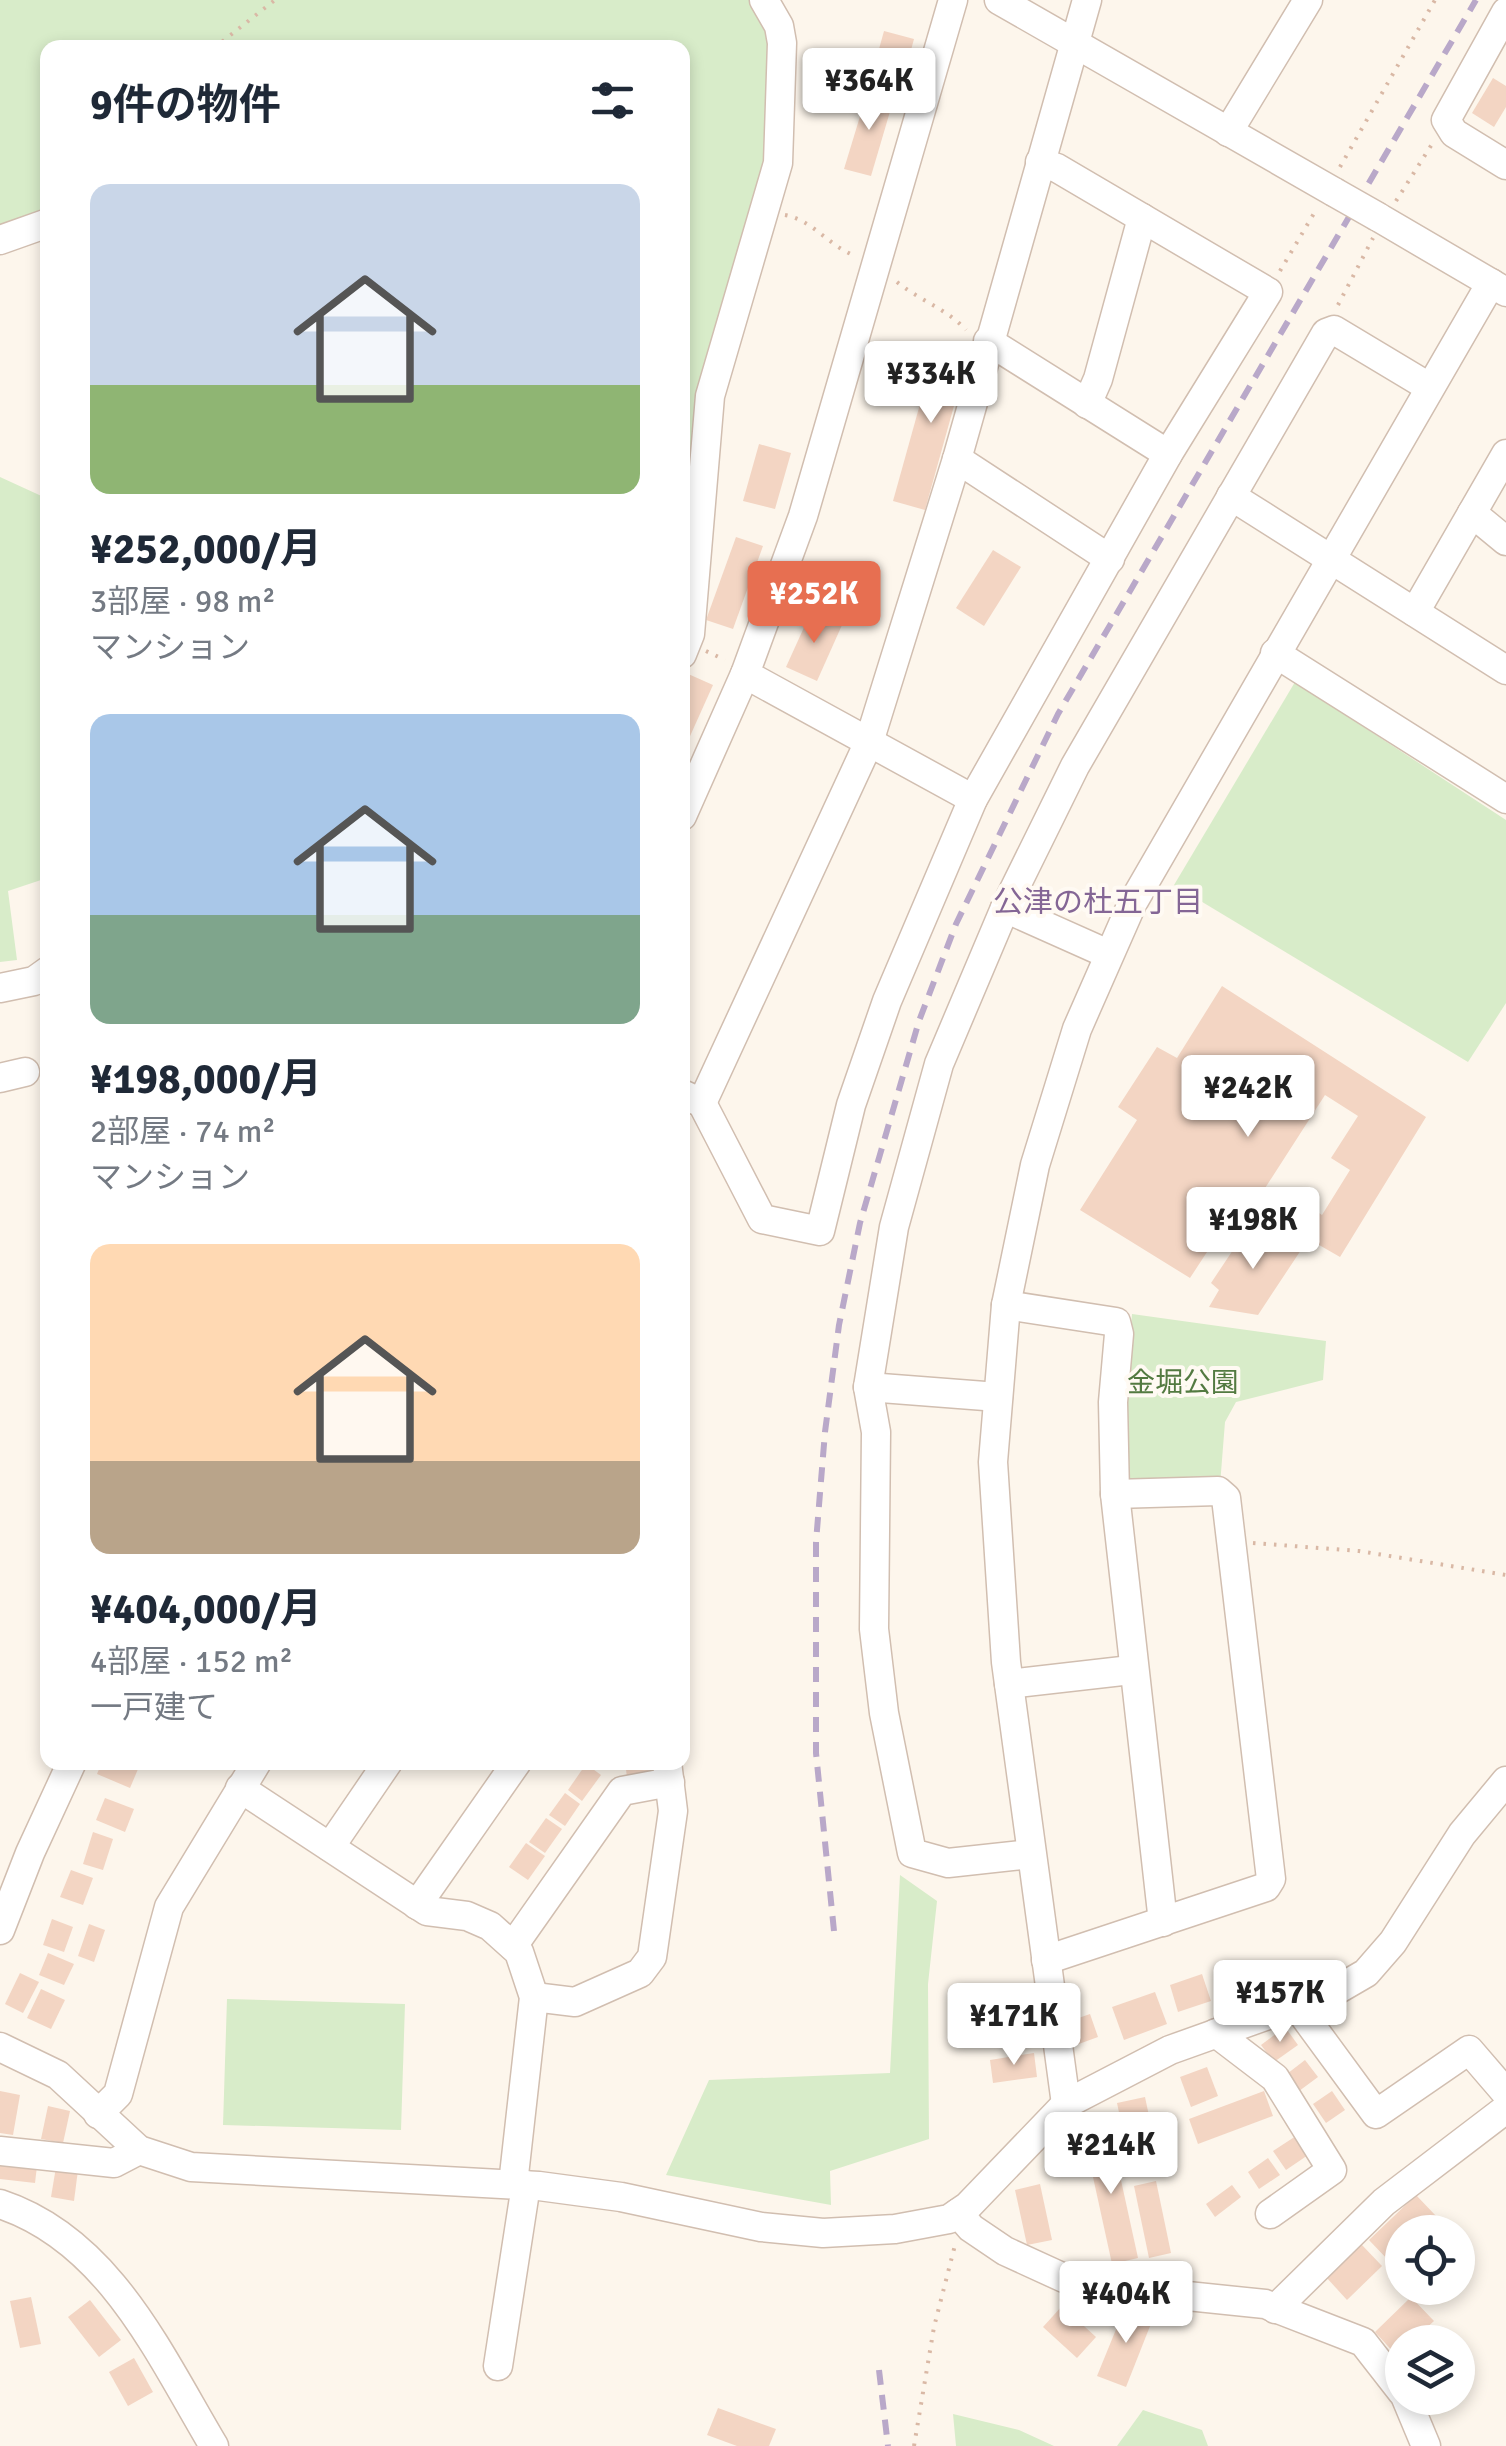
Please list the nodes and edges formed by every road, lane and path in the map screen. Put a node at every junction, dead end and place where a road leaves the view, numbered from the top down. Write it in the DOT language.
graph roads {
  1 [pos="274,0"];
  2 [pos="953,0"];
  3 [pos="1000,0"];
  4 [pos="1086,0"];
  5 [pos="1308,0"];
  6 [pos="1435,0"];
  7 [pos="770,2"];
  8 [pos="1506,12"];
  9 [pos="224,40"];
  10 [pos="1074,40"];
  11 [pos="1446,120"];
  12 [pos="1228,132"];
  13 [pos="1040,162"];
  14 [pos="1506,165"];
  15 [pos="1331,190"];
  16 [pos="766,212"];
  17 [pos="1142,218"];
  18 [pos="1382,219"];
  19 [pos="40,225"];
  20 [pos="0,240"];
  21 [pos="857,256"];
  22 [pos="894,280"];
  23 [pos="1498,288"];
  24 [pos="1268,292"];
  25 [pos="1334,330"];
  26 [pos="988,342"];
  27 [pos="1429,387"];
  28 [pos="1087,404"];
  29 [pos="1168,454"];
  30 [pos="1506,454"];
  31 [pos="958,459"];
  32 [pos="1231,496"];
  33 [pos="1472,513"];
  34 [pos="1506,541"];
  35 [pos="1330,558"];
  36 [pos="1110,559"];
  37 [pos="1414,612"];
  38 [pos="690,634"];
  39 [pos="1276,653"];
  40 [pos="1506,670"];
  41 [pos="745,674"];
  42 [pos="869,742"];
  43 [pos="690,798"];
  44 [pos="973,798"];
  45 [pos="1506,799"];
  46 [pos="1005,908"];
  47 [pos="1108,954"];
  48 [pos="40,976"];
  49 [pos="0,988"];
  50 [pos="692,1098"];
  51 [pos="1006,1305"];
  52 [pos="868,1387"];
  53 [pos="998,1398"];
  54 [pos="1114,1494"];
  55 [pos="1263,1543"];
  56 [pos="1506,1574"];
  57 [pos="1132,1670"];
  58 [pos="1009,1684"];
  59 [pos="68,1770"];
  60 [pos="251,1770"];
  61 [pos="383,1770"];
  62 [pos="511,1770"];
  63 [pos="669,1772"];
  64 [pos="1506,1781"];
  65 [pos="240,1788"];
  66 [pos="330,1848"];
  67 [pos="1031,1854"];
  68 [pos="417,1905"];
  69 [pos="1162,1922"];
  70 [pos="0,1930"];
  71 [pos="512,1946"];
  72 [pos="1046,1960"];
  73 [pos="534,1997"];
  74 [pos="1296,2006"];
  75 [pos="1216,2033"];
  76 [pos="0,2046"];
  77 [pos="1506,2093"];
  78 [pos="1066,2104"];
  79 [pos="1506,2108"];
  80 [pos="98,2114"];
  81 [pos="139,2150"];
  82 [pos="0,2151"];
  83 [pos="519,2185"];
  84 [pos="0,2204"];
  85 [pos="1270,2214"];
  86 [pos="961,2216"];
  87 [pos="1275,2309"];
  88 [pos="498,2366"];
  89 [pos="1385,2370"];
  90 [pos="1413,2415"];
  91 [pos="214,2446"];
  92 [pos="914,2446"];
  93 [pos="1426,2446"];
  1 -- 9 [label="path"];
  2 -- 41 [label="street"];
  3 -- 10 [label="street"];
  4 -- 10 [label="street"];
  5 -- 12 [label="street"];
  6 -- 15 [label="path"];
  7 -- 16 [label="street"];
  8 -- 11 [label="street"];
  10 -- 12 [label="street"];
  10 -- 13 [label="street"];
  11 -- 14 [label="street"];
  11 -- 18 [label="path"];
  12 -- 15 [label="street"];
  13 -- 17 [label="street"];
  13 -- 26 [label="street"];
  15 -- 18 [label="street, bridge"];
  15 -- 24 [label="path"];
  16 -- 21 [label="path"];
  16 -- 38 [label="street"];
  17 -- 24 [label="street"];
  17 -- 28 [label="street"];
  18 -- 23 [label="street"];
  18 -- 25 [label="path"];
  19 -- 20 [label="street"];
  22 -- 26 [label="path"];
  23 -- 27 [label="street"];
  24 -- 29 [label="street"];
  25 -- 27 [label="street"];
  25 -- 32 [label="street"];
  26 -- 28 [label="street"];
  26 -- 31 [label="street"];
  27 -- 35 [label="street"];
  28 -- 29 [label="street"];
  29 -- 36 [label="street"];
  30 -- 33 [label="street"];
  31 -- 36 [label="street"];
  31 -- 42 [label="street"];
  32 -- 35 [label="street"];
  32 -- 46 [label="street"];
  33 -- 34 [label="street"];
  33 -- 37 [label="street"];
  35 -- 37 [label="street"];
  35 -- 39 [label="street"];
  36 -- 44 [label="street"];
  37 -- 40 [label="street"];
  39 -- 45 [label="street"];
  39 -- 47 [label="street"];
  41 -- 42 [label="street"];
  41 -- 43 [label="street"];
  42 -- 44 [label="street"];
  42 -- 50 [label="street"];
  44 -- 50 [label="street"];
  46 -- 47 [label="street"];
  46 -- 52 [label="street"];
  47 -- 51 [label="street"];
  48 -- 49 [label="street"];
  51 -- 53 [label="street"];
  51 -- 54 [label="street"];
  52 -- 53 [label="street"];
  52 -- 67 [label="street"];
  53 -- 58 [label="street"];
  54 -- 57 [label="street"];
  54 -- 69 [label="street"];
  55 -- 56 [label="path"];
  57 -- 58 [label="street"];
  57 -- 69 [label="street"];
  58 -- 67 [label="street"];
  59 -- 70 [label="street"];
  60 -- 65 [label="street"];
  61 -- 66 [label="street"];
  62 -- 68 [label="street"];
  63 -- 71 [label="street"];
  63 -- 73 [label="street"];
  64 -- 74 [label="street"];
  65 -- 66 [label="street"];
  65 -- 80 [label="street"];
  66 -- 68 [label="street"];
  67 -- 72 [label="street"];
  68 -- 71 [label="street"];
  69 -- 72 [label="street"];
  71 -- 73 [label="street"];
  72 -- 78 [label="street"];
  73 -- 83 [label="street"];
  74 -- 75 [label="street"];
  74 -- 77 [label="street"];
  75 -- 78 [label="street"];
  75 -- 85 [label="street"];
  76 -- 80 [label="street"];
  78 -- 86 [label="street"];
  79 -- 87 [label="street"];
  80 -- 81 [label="street"];
  81 -- 82 [label="street"];
  81 -- 83 [label="street"];
  83 -- 86 [label="street"];
  83 -- 88 [label="street"];
  84 -- 91 [label="street"];
  86 -- 87 [label="street"];
  86 -- 92 [label="path"];
  87 -- 89 [label="street"];
  90 -- 93 [label="street"];
}
